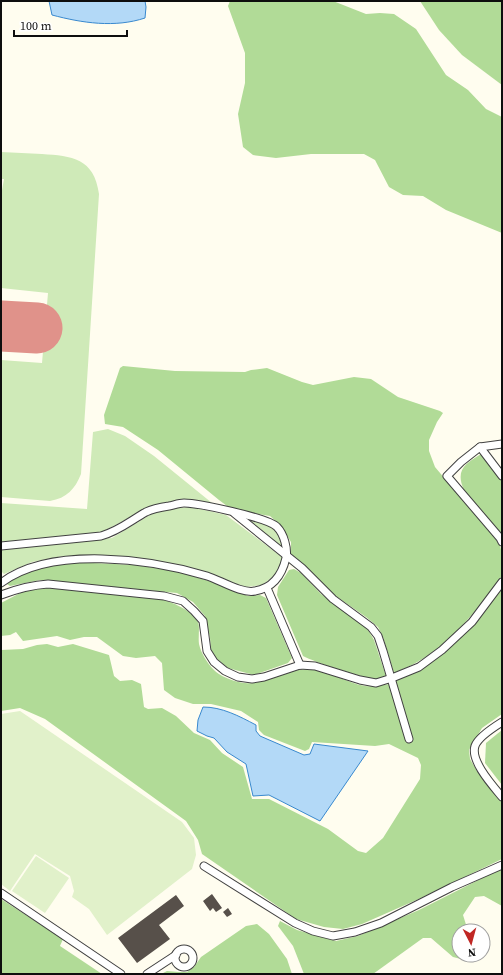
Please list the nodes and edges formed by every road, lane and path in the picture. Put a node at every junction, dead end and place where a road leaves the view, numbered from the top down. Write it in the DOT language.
graph roads {
  1 [pos="502,444"];
  2 [pos="480,447"];
  3 [pos="502,476"];
  4 [pos="232,512"];
  5 [pos="502,542"];
  6 [pos="1,546"];
  7 [pos="286,555"];
  8 [pos="502,582"];
  9 [pos="1,583"];
  10 [pos="267,588"];
  11 [pos="1,595"];
  12 [pos="300,665"];
  13 [pos="392,678"];
  14 [pos="502,722"];
  15 [pos="409,739"];
  16 [pos="502,797"];
  17 [pos="502,865"];
  18 [pos="204,866"];
  19 [pos="1,893"];
  20 [pos="176,955"];
  21 [pos="121,974"];
  22 [pos="147,974"];
  1 -- 2 [label="street"];
  2 -- 3 [label="street"];
  2 -- 5 [label="street"];
  4 -- 6 [label="street"];
  4 -- 7 [label="street"];
  4 -- 7 [label="street"];
  7 -- 10 [label="street"];
  7 -- 13 [label="street"];
  8 -- 13 [label="street"];
  9 -- 10 [label="street"];
  10 -- 12 [label="street"];
  11 -- 12 [label="street"];
  12 -- 13 [label="street"];
  13 -- 15 [label="street"];
  14 -- 16 [label="street"];
  17 -- 18 [label="street"];
  19 -- 21 [label="street"];
  20 -- 22 [label="street"];
}
